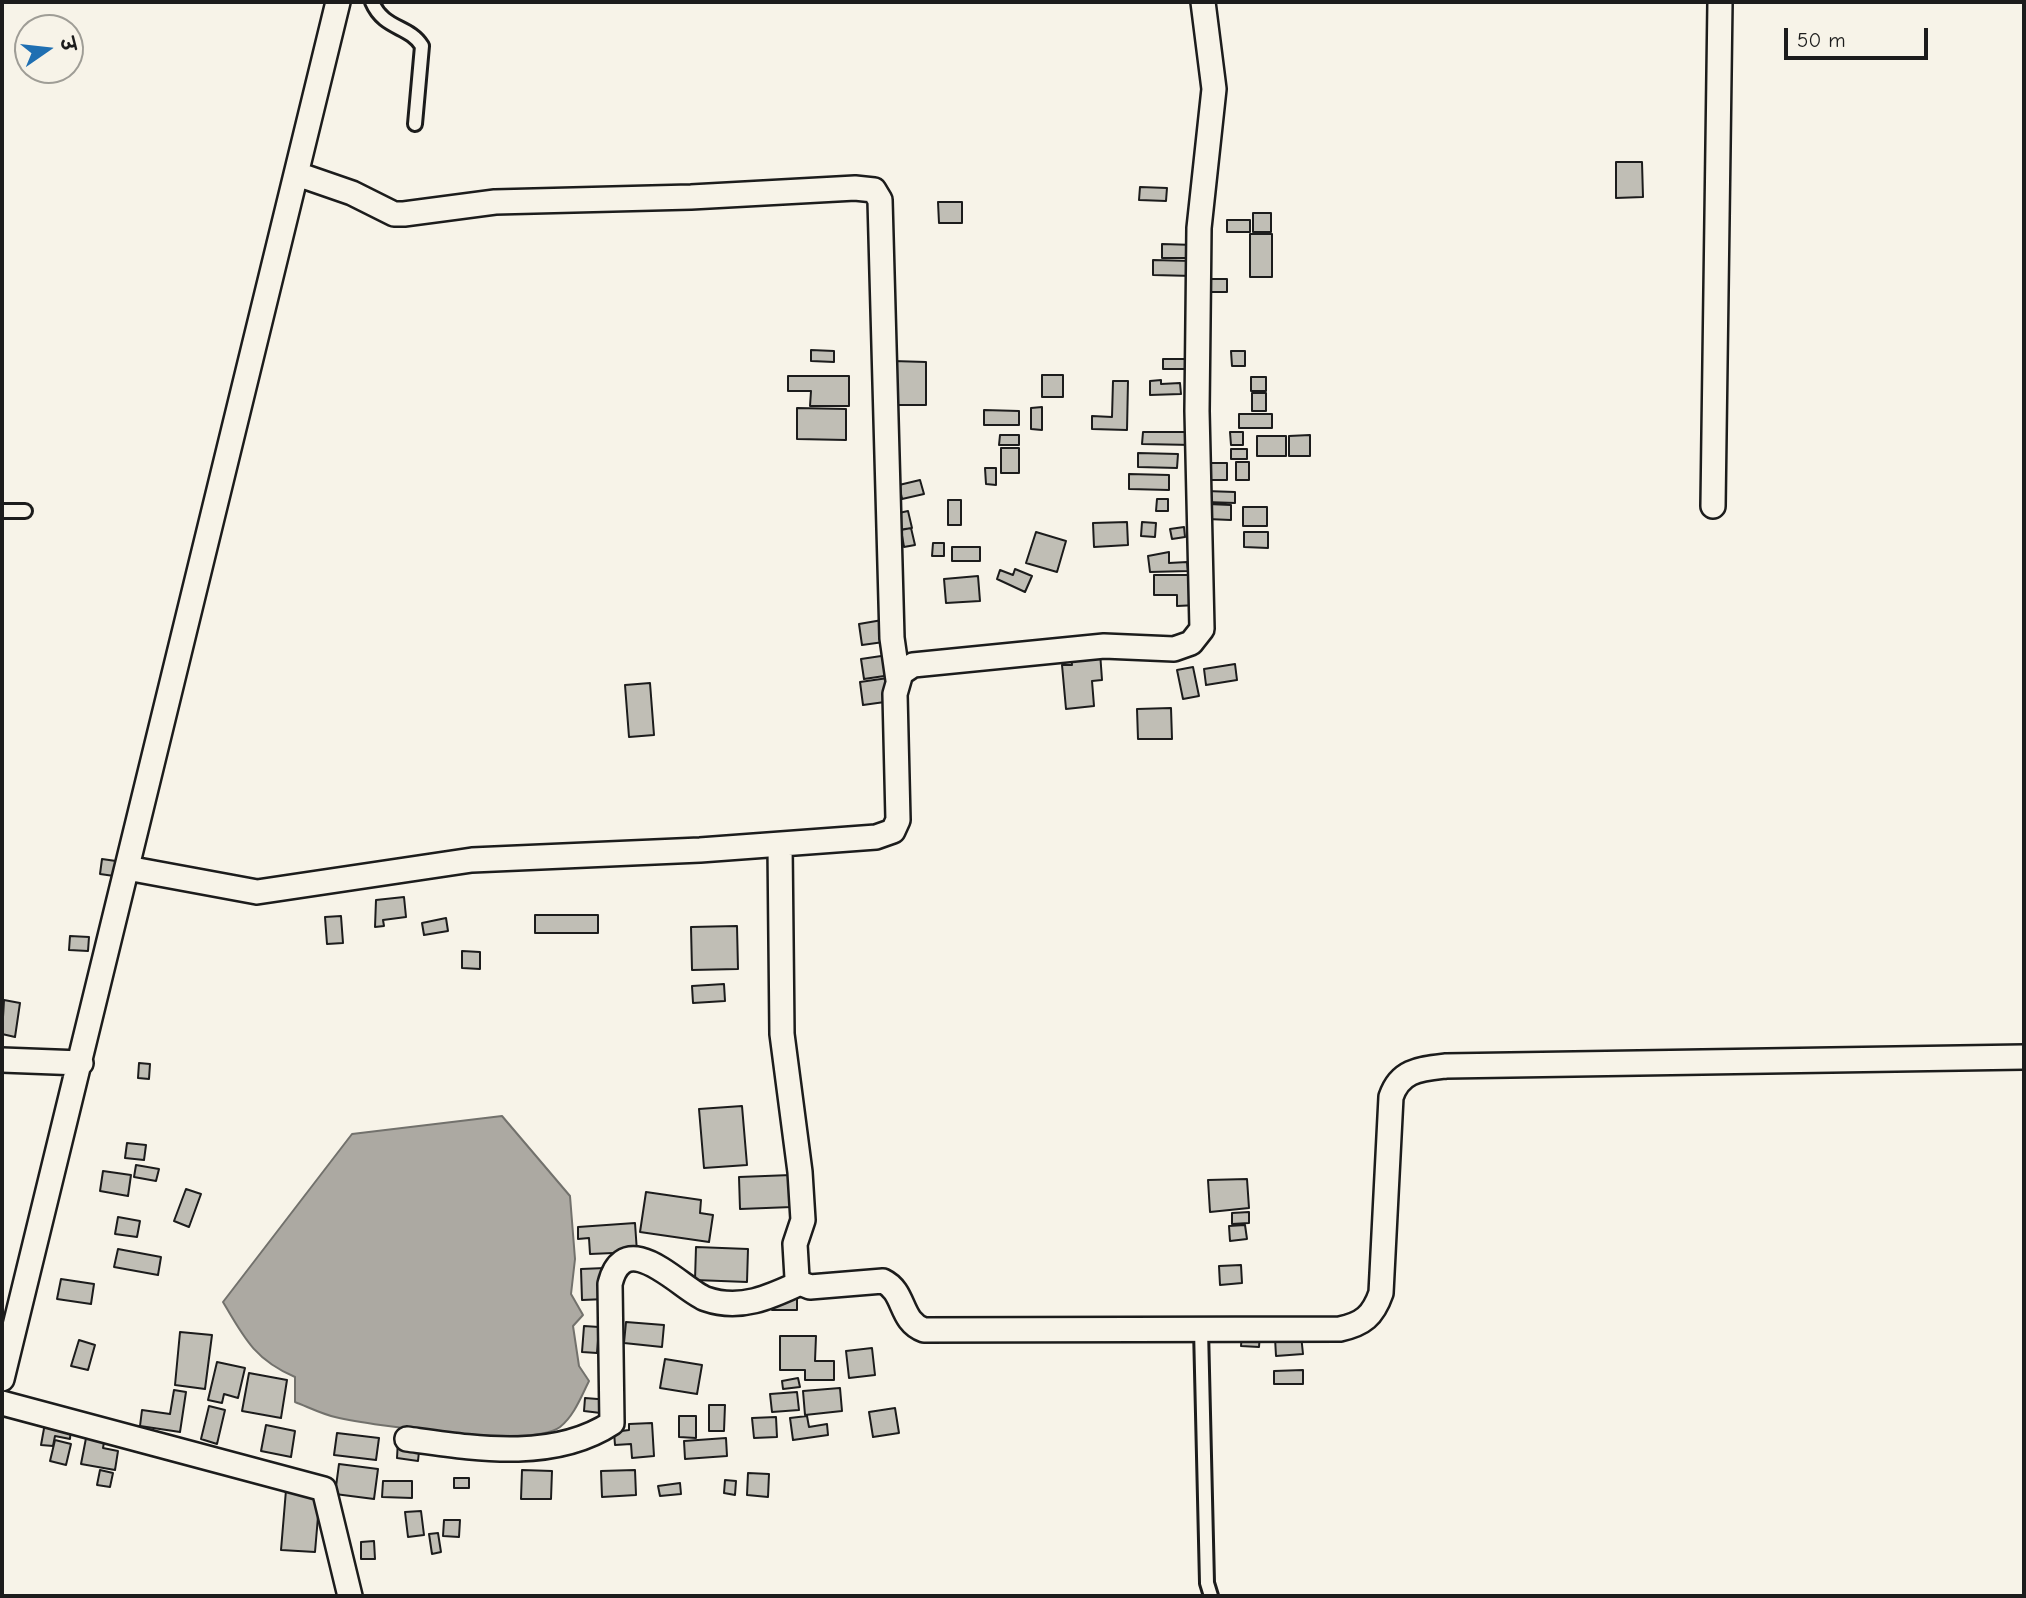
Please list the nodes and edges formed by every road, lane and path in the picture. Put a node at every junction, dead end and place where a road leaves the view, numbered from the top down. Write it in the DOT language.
graph roads {
  1 [pos="338,2"];
  2 [pos="372,2"];
  3 [pos="1203,2"];
  4 [pos="1720,2"];
  5 [pos="415,124"];
  6 [pos="297,174"];
  7 [pos="1713,506"];
  8 [pos="26,511"];
  9 [pos="2,512"];
  10 [pos="898,680"];
  11 [pos="780,845"];
  12 [pos="127,868"];
  13 [pos="2024,1057"];
  14 [pos="2,1060"];
  15 [pos="81,1063"];
  16 [pos="800,1283"];
  17 [pos="1201,1329"];
  18 [pos="2,1380"];
  19 [pos="2,1403"];
  20 [pos="407,1439"];
  21 [pos="350,1596"];
  22 [pos="1212,1596"];
  1 -- 6 [label="street"];
  2 -- 5 [label="lane"];
  3 -- 10 [label="street"];
  4 -- 7 [label="street"];
  6 -- 10 [label="street"];
  6 -- 12 [label="street"];
  8 -- 9 [label="lane"];
  10 -- 11 [label="street"];
  11 -- 12 [label="street"];
  11 -- 16 [label="street"];
  12 -- 15 [label="street"];
  13 -- 17 [label="street"];
  14 -- 15 [label="street"];
  15 -- 18 [label="street"];
  16 -- 17 [label="street"];
  16 -- 20 [label="street"];
  17 -- 22 [label="lane"];
  19 -- 21 [label="street"];
}
